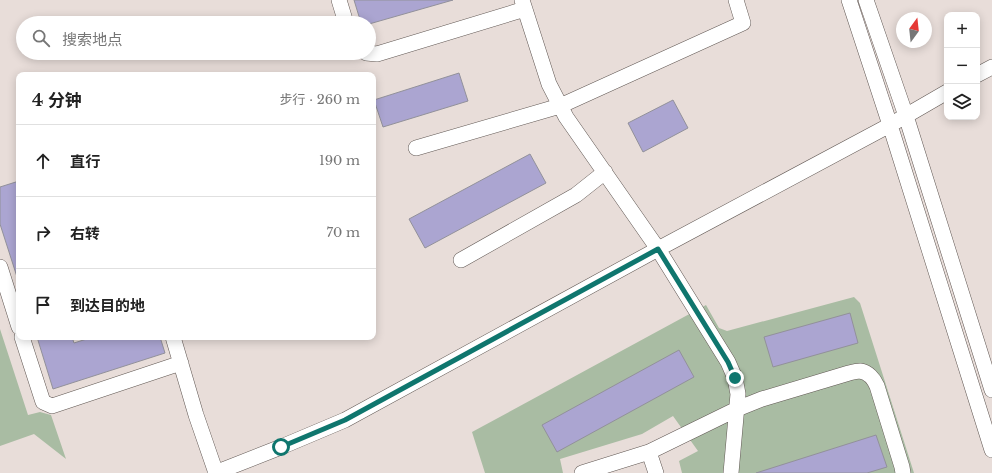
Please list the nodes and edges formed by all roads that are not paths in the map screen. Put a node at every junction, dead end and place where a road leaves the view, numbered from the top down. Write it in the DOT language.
graph roads {
  1 [pos="339,0"];
  2 [pos="736,0"];
  3 [pos="850,0"];
  4 [pos="866,0"];
  5 [pos="523,5"];
  6 [pos="344,16"];
  7 [pos="376,54"];
  8 [pos="992,67"];
  9 [pos="980,73"];
  10 [pos="944,94"];
  11 [pos="560,106"];
  12 [pos="906,116"];
  13 [pos="890,124"];
  14 [pos="416,148"];
  15 [pos="605,172"];
  16 [pos="658,249"];
  17 [pos="462,260"];
  18 [pos="0,267"];
  19 [pos="16,318"];
  20 [pos="23,340"];
  21 [pos="174,340"];
  22 [pos="180,363"];
  23 [pos="992,390"];
  24 [pos="737,409"];
  25 [pos="992,450"];
  26 [pos="649,452"];
  27 [pos="215,473"];
  28 [pos="582,473"];
  29 [pos="656,473"];
  30 [pos="731,473"];
  31 [pos="903,473"];
  1 -- 6 [label="street"];
  2 -- 11 [label="street"];
  3 -- 13 [label="street"];
  4 -- 12 [label="street"];
  5 -- 7 [label="street"];
  5 -- 11 [label="street"];
  8 -- 9 [label="street"];
  10 -- 12 [label="street"];
  11 -- 14 [label="street"];
  11 -- 15 [label="street"];
  12 -- 13 [label="street"];
  12 -- 23 [label="street"];
  13 -- 16 [label="street"];
  13 -- 25 [label="street"];
  15 -- 16 [label="street"];
  15 -- 17 [label="street"];
  16 -- 24 [label="street"];
  16 -- 27 [label="street"];
  18 -- 19 [label="street"];
  20 -- 22 [label="street"];
  21 -- 22 [label="street"];
  22 -- 27 [label="street"];
  24 -- 26 [label="street"];
  24 -- 30 [label="street"];
  24 -- 31 [label="street"];
  26 -- 28 [label="street"];
  26 -- 29 [label="street"];
}
